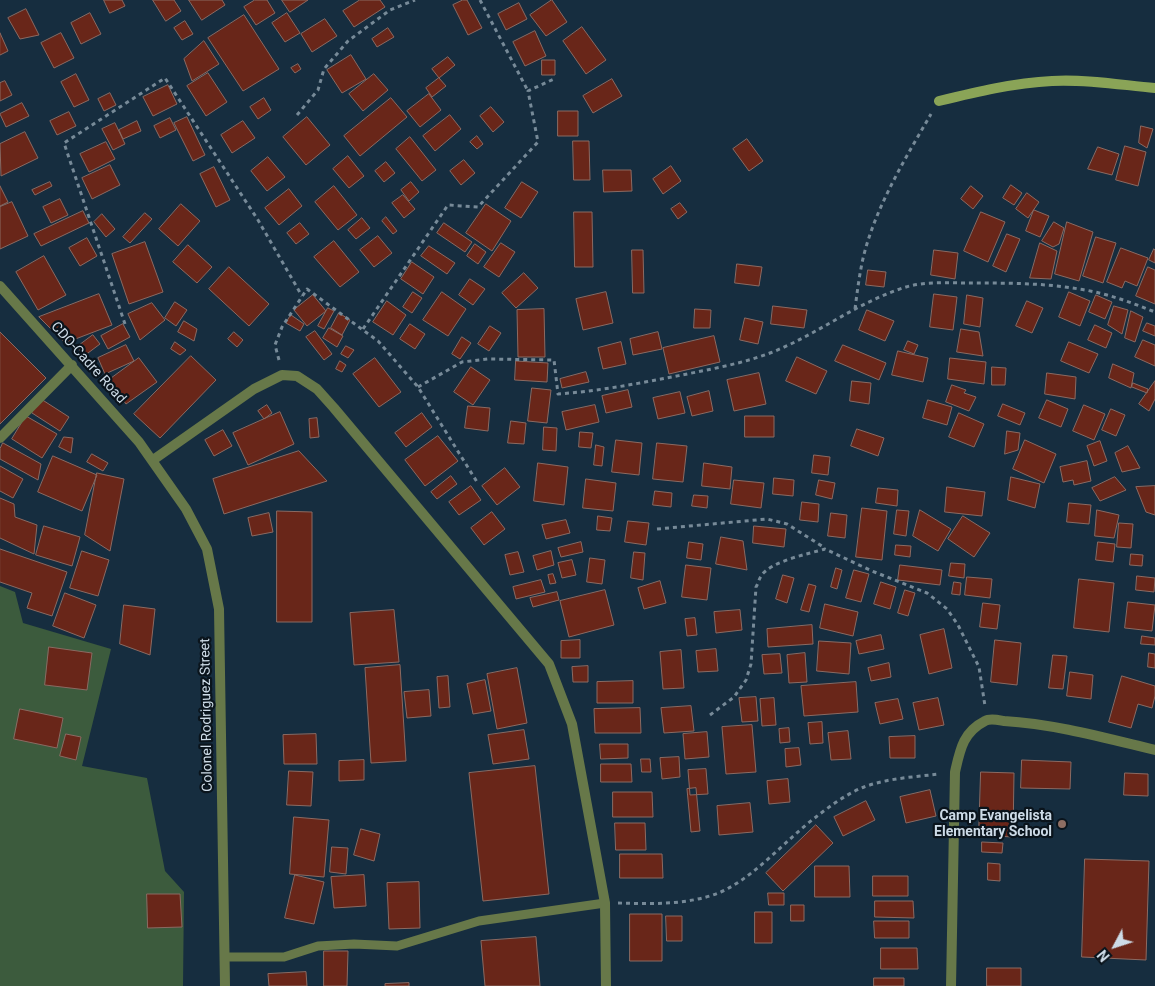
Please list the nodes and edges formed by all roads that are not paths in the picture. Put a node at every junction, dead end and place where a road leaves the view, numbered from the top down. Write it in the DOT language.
graph roads {
  1 [pos="1155,88"];
  2 [pos="939,101"];
  3 [pos="0,286"];
  4 [pos="72,365"];
  5 [pos="0,438"];
  6 [pos="153,460"];
  7 [pos="1155,750"];
  8 [pos="605,903"];
  9 [pos="225,957"];
  10 [pos="224,986"];
  11 [pos="606,986"];
  12 [pos="951,986"];
  1 -- 2 [label="street"];
  3 -- 4 [label="street, CDO-Cadre Road"];
  4 -- 5 [label="street"];
  4 -- 6 [label="street, CDO-Cadre Road"];
  6 -- 8 [label="street"];
  6 -- 9 [label="street, Colonel Rodriguez Street"];
  7 -- 12 [label="street"];
  8 -- 9 [label="lane"];
  8 -- 11 [label="street"];
  9 -- 10 [label="street, Colonel Rodriguez Street"];
}
